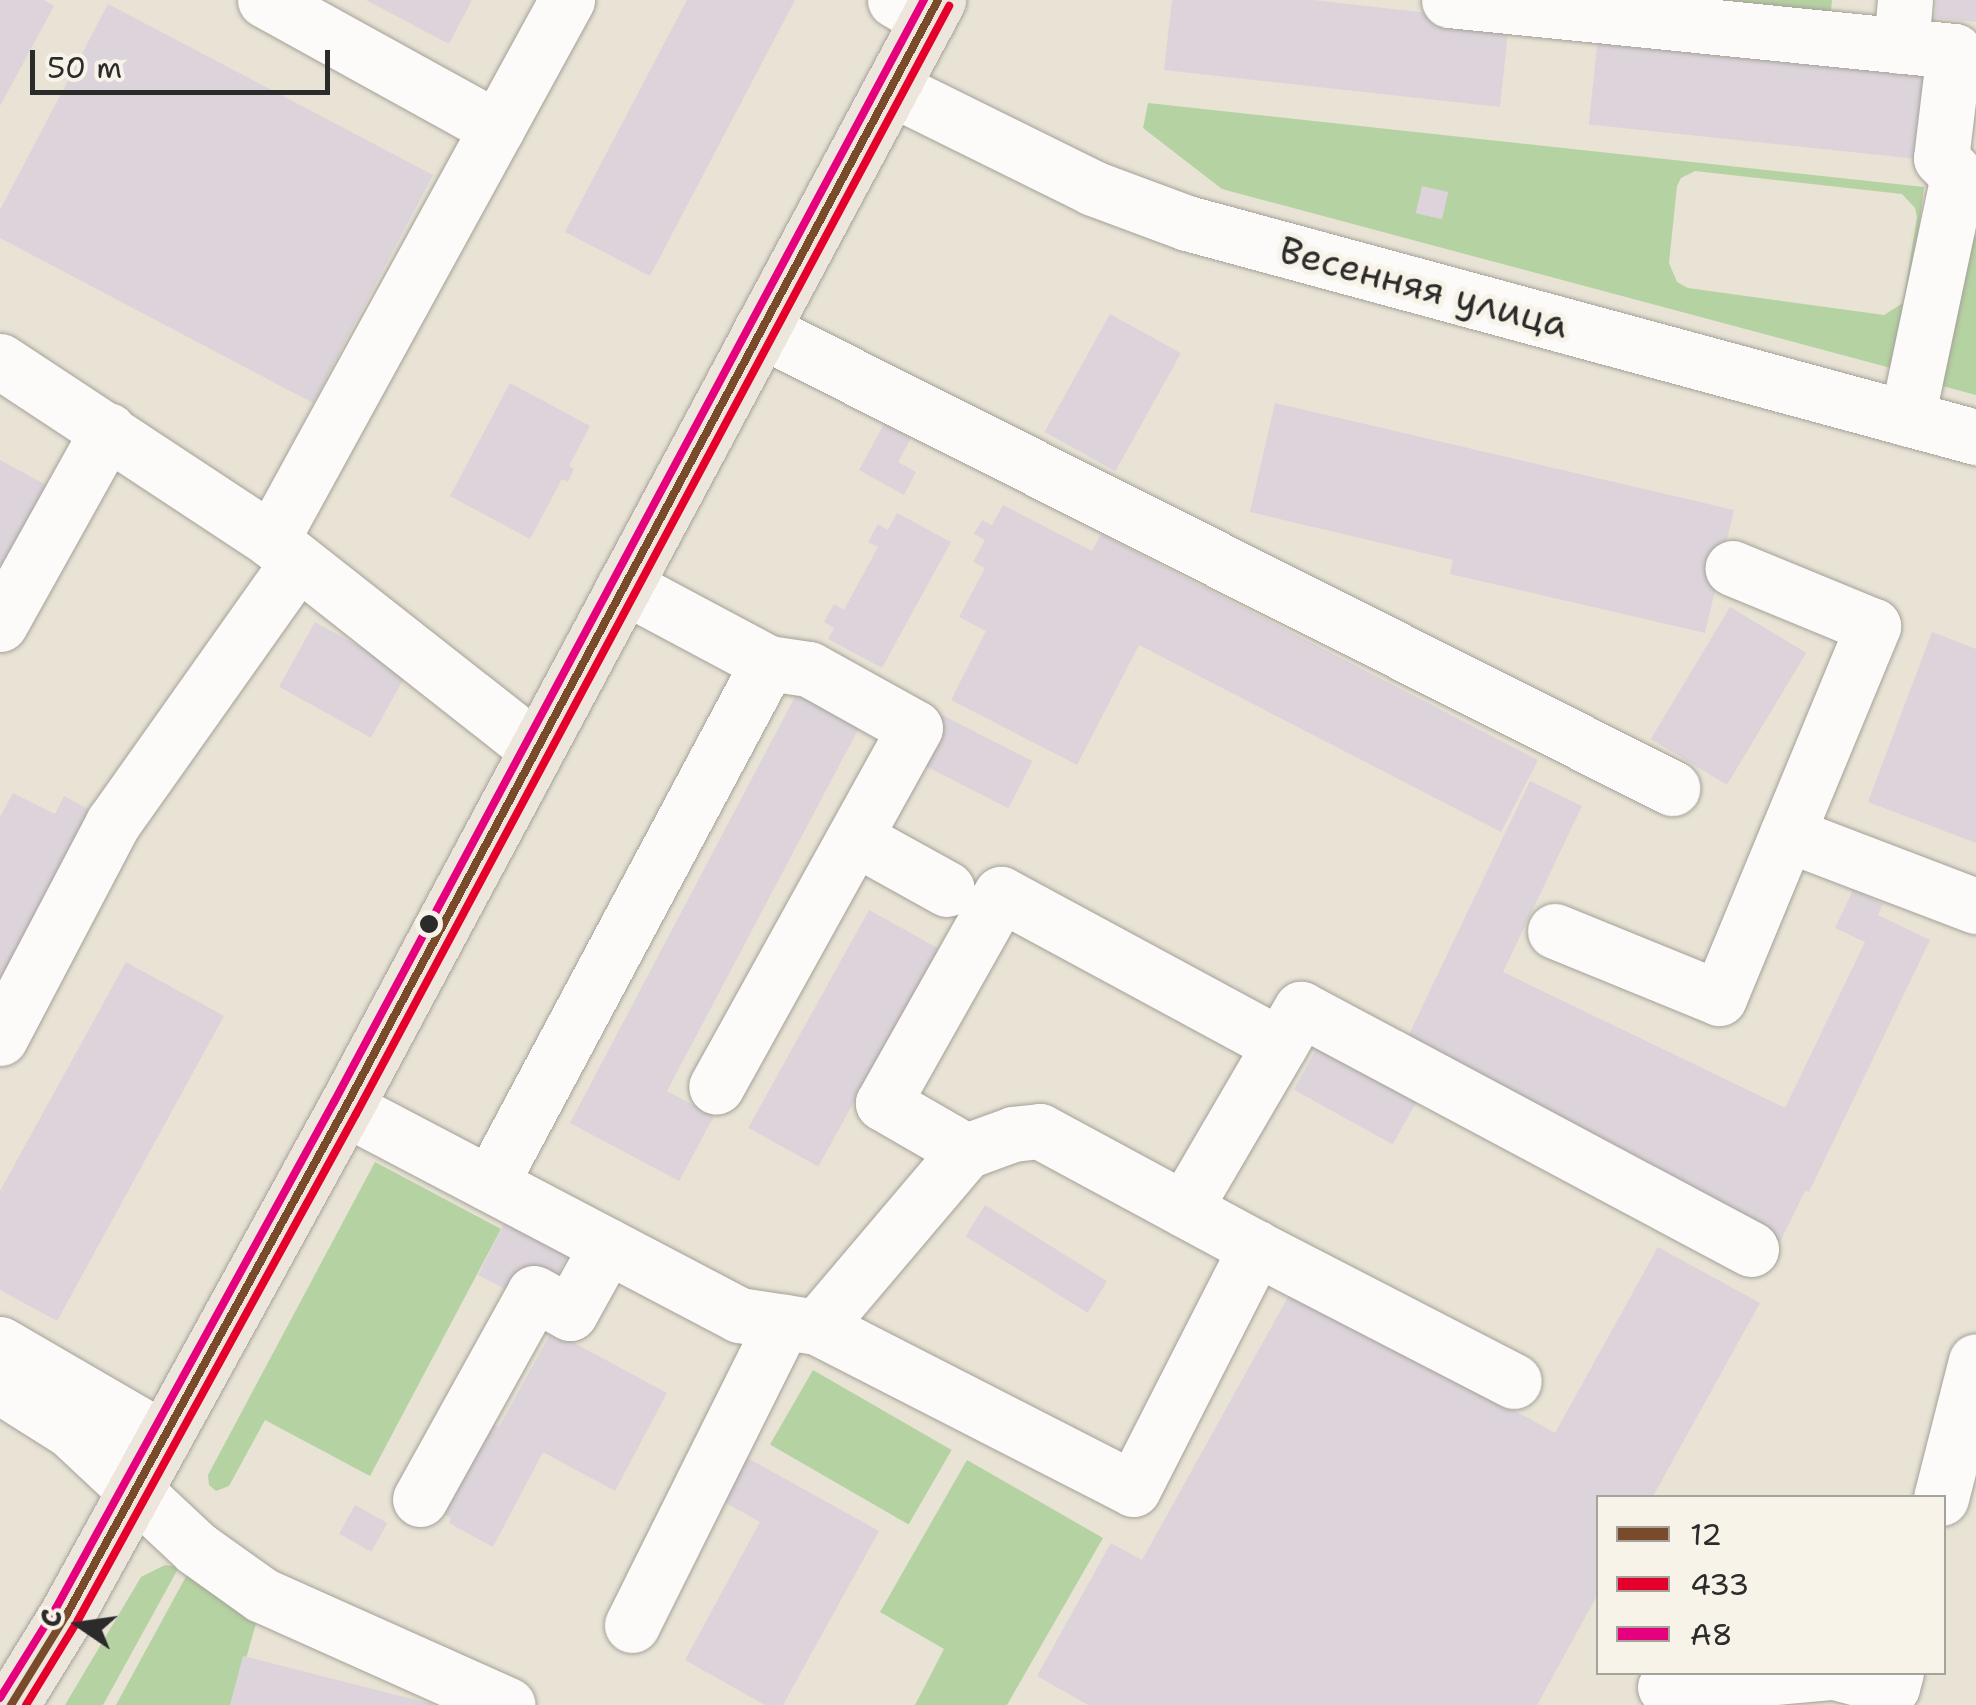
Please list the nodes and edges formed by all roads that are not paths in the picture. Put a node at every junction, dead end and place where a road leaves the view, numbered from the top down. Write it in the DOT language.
graph roads {
  1 [pos="265,0"];
  2 [pos="567,0"];
  3 [pos="1448,0"];
  4 [pos="920,6"];
  5 [pos="1826,19"];
  6 [pos="1903,23"];
  7 [pos="891,88"];
  8 [pos="497,128"];
  9 [pos="1967,178"];
  10 [pos="761,330"];
  11 [pos="0,361"];
  12 [pos="1907,418"];
  13 [pos="108,430"];
  14 [pos="1976,438"];
  15 [pos="284,552"];
  16 [pos="1732,568"];
  17 [pos="624,586"];
  18 [pos="0,624"];
  19 [pos="768,662"];
  20 [pos="536,748"];
  21 [pos="1672,788"];
  22 [pos="1787,834"];
  23 [pos="855,838"];
  24 [pos="947,889"];
  25 [pos="1976,906"];
  26 [pos="1555,930"];
  27 [pos="0,1038"];
  28 [pos="1280,1045"];
  29 [pos="716,1088"];
  30 [pos="345,1108"];
  31 [pos="966,1151"];
  32 [pos="490,1184"];
  33 [pos="1184,1209"];
  34 [pos="607,1246"];
  35 [pos="1256,1248"];
  36 [pos="1750,1249"];
  37 [pos="800,1324"];
  38 [pos="0,1344"];
  39 [pos="1976,1361"];
  40 [pos="1514,1381"];
  41 [pos="0,1386"];
  42 [pos="163,1439"];
  43 [pos="135,1488"];
  44 [pos="1942,1495"];
  45 [pos="420,1500"];
  46 [pos="632,1625"];
  47 [pos="1801,1675"];
  48 [pos="1846,1675"];
  49 [pos="1665,1688"];
  50 [pos="1904,1688"];
  51 [pos="11,1705"];
  52 [pos="508,1705"];
  1 -- 8 [label="street"];
  2 -- 8 [label="street"];
  3 -- 5 [label="street"];
  4 -- 7 [label="main road"];
  5 -- 6 [label="street"];
  6 -- 9 [label="street"];
  7 -- 10 [label="main road"];
  7 -- 12 [label="street, Весенняя улица"];
  8 -- 15 [label="street"];
  9 -- 12 [label="street"];
  10 -- 17 [label="main road"];
  10 -- 21 [label="street"];
  11 -- 13 [label="street"];
  12 -- 14 [label="street, Весенняя улица"];
  13 -- 15 [label="street"];
  13 -- 18 [label="street"];
  15 -- 20 [label="street"];
  15 -- 27 [label="street"];
  16 -- 22 [label="street"];
  17 -- 19 [label="street"];
  17 -- 20 [label="main road"];
  19 -- 23 [label="street"];
  19 -- 32 [label="street"];
  20 -- 30 [label="main road"];
  22 -- 25 [label="street"];
  22 -- 26 [label="street"];
  23 -- 24 [label="street"];
  23 -- 29 [label="street"];
  28 -- 31 [label="street"];
  28 -- 33 [label="street"];
  28 -- 36 [label="street"];
  30 -- 32 [label="street"];
  30 -- 42 [label="main road"];
  31 -- 33 [label="street"];
  31 -- 37 [label="street"];
  32 -- 34 [label="street"];
  33 -- 35 [label="street"];
  34 -- 37 [label="street"];
  34 -- 45 [label="street"];
  35 -- 37 [label="street"];
  35 -- 40 [label="street"];
  37 -- 46 [label="street"];
  38 -- 42 [label="street"];
  39 -- 44 [label="street"];
  41 -- 43 [label="street"];
  42 -- 43 [label="main road"];
  43 -- 51 [label="main road"];
  43 -- 52 [label="street"];
  47 -- 49 [label="street"];
  48 -- 50 [label="street"];
}
